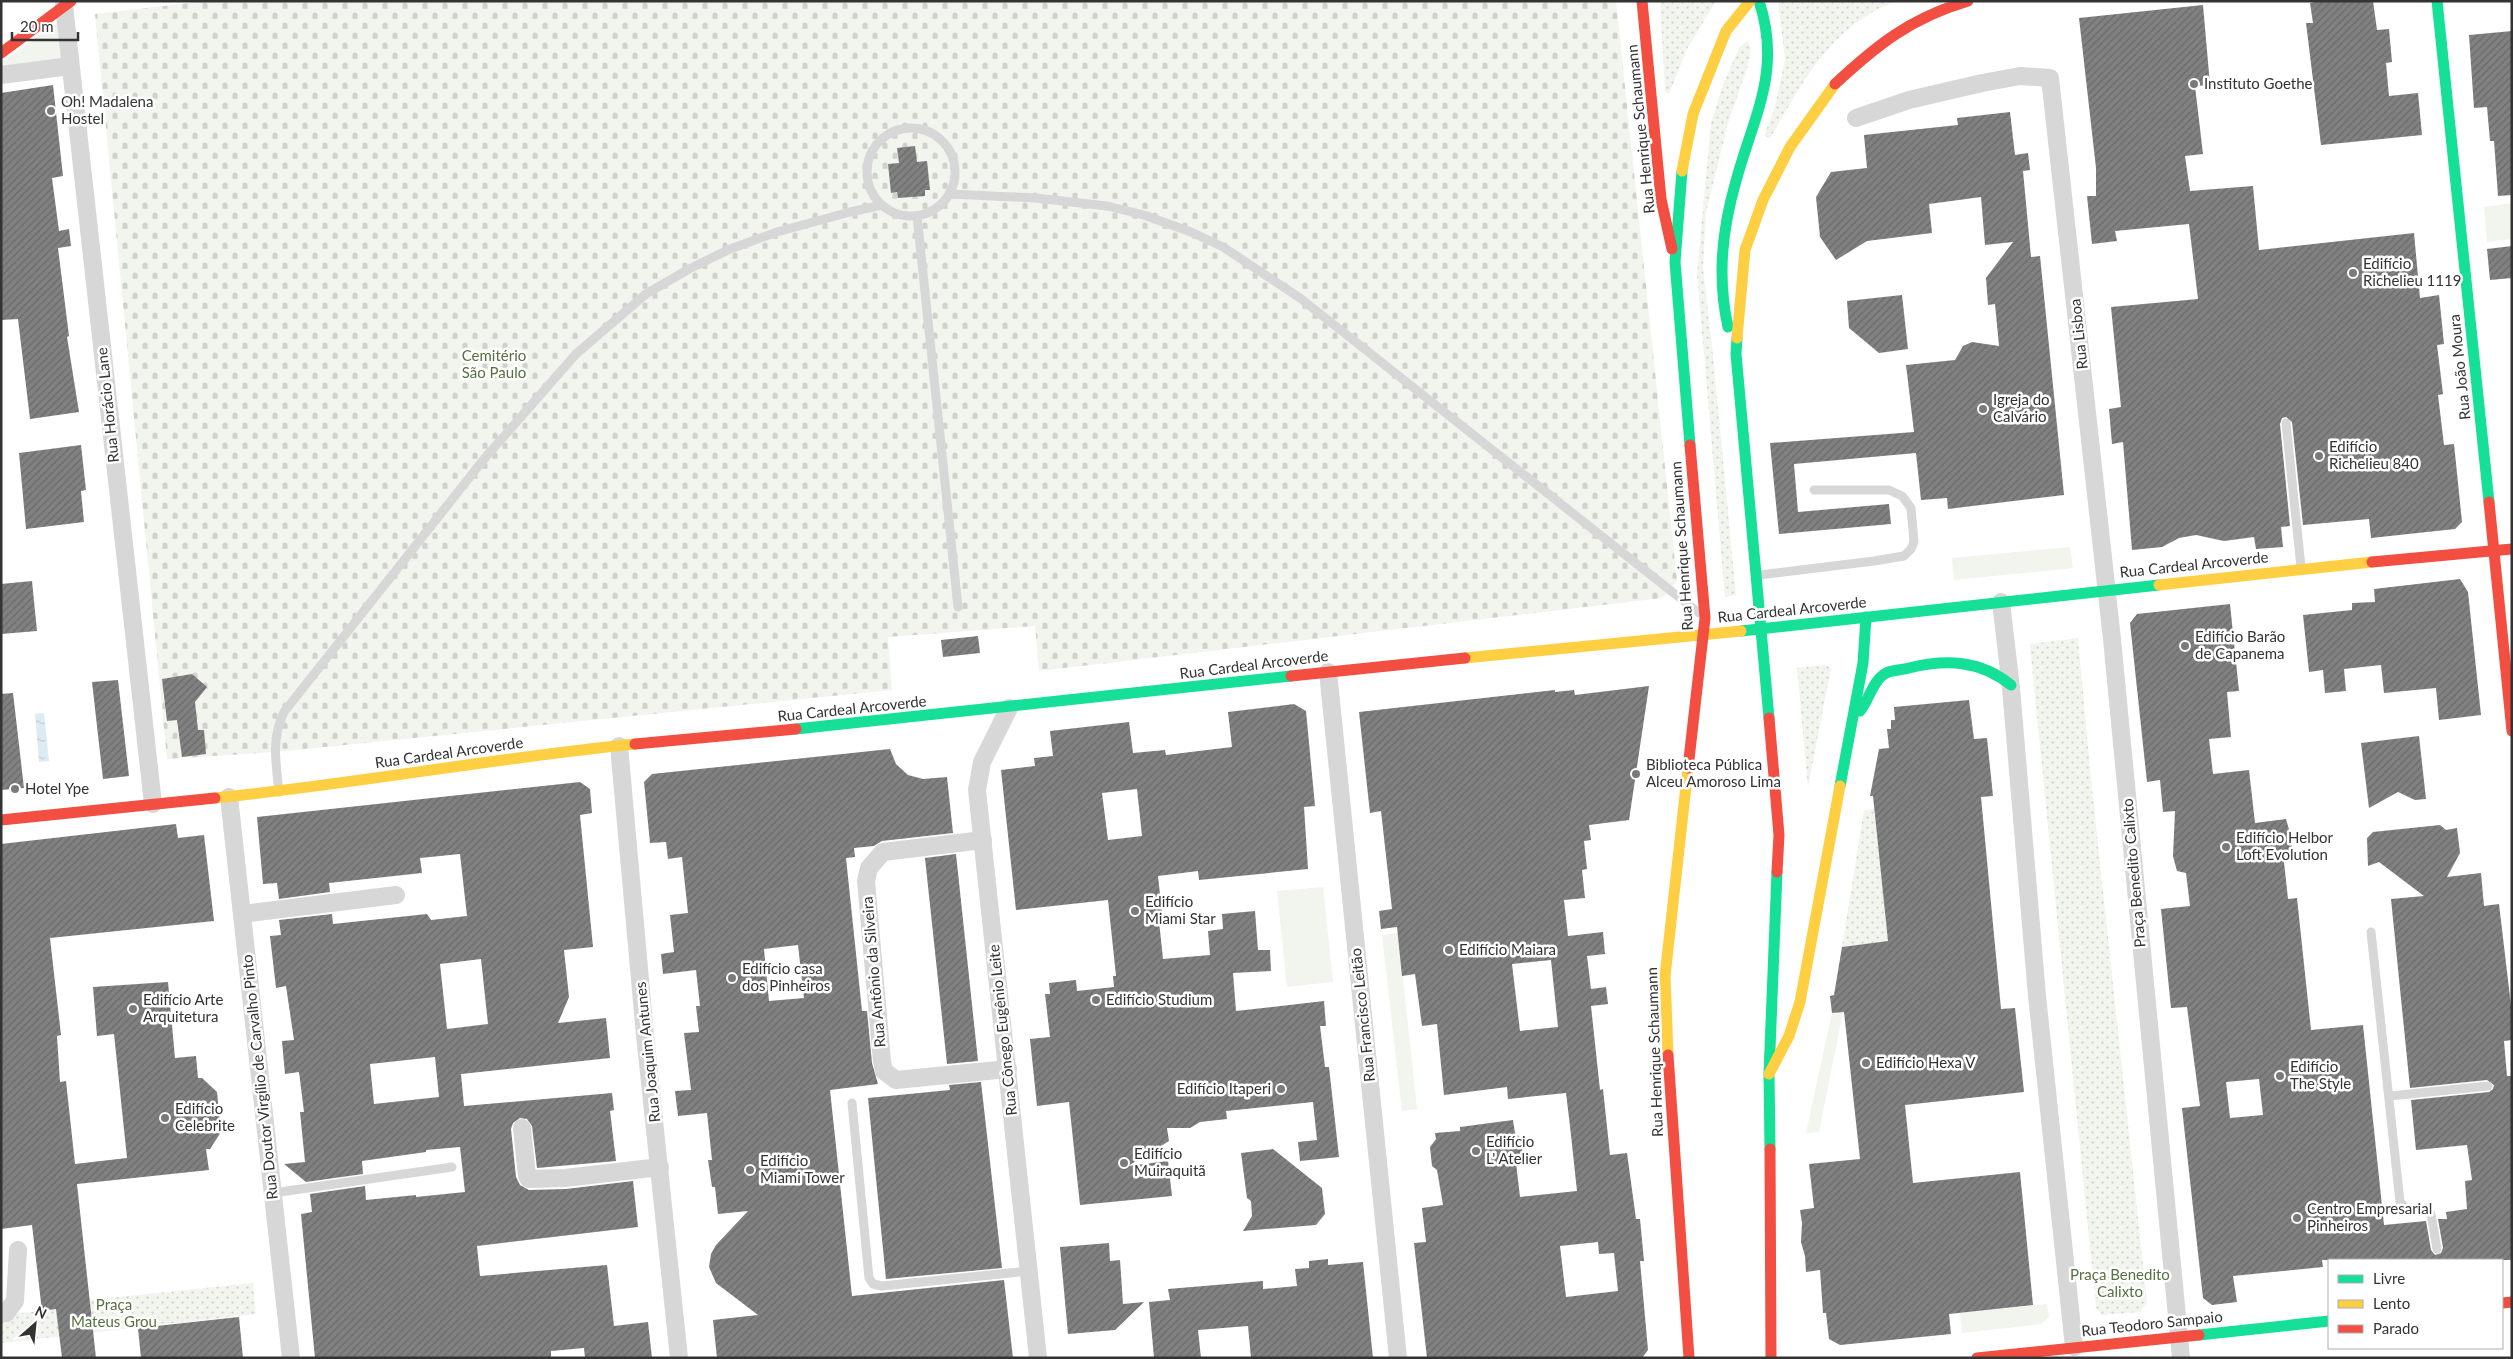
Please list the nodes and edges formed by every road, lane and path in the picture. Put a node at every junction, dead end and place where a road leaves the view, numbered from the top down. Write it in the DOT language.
graph roads {
  1 [pos="1642,1"];
  2 [pos="1750,1"];
  3 [pos="1759,1"];
  4 [pos="1968,1"];
  5 [pos="2437,1"];
  6 [pos="68,3"];
  7 [pos="1,53"];
  8 [pos="70,66"];
  9 [pos="1,75"];
  10 [pos="1856,118"];
  11 [pos="950,194"];
  12 [pos="882,205"];
  13 [pos="917,216"];
  14 [pos="1675,262"];
  15 [pos="1736,354"];
  16 [pos="2286,423"];
  17 [pos="1814,490"];
  18 [pos="2512,549"];
  19 [pos="2494,551"];
  20 [pos="2302,569"];
  21 [pos="1756,575"];
  22 [pos="2106,590"];
  23 [pos="2001,602"];
  24 [pos="958,607"];
  25 [pos="1866,617"];
  26 [pos="1705,618"];
  27 [pos="1760,629"];
  28 [pos="1704,634"];
  29 [pos="1328,672"];
  30 [pos="2011,685"];
  31 [pos="1009,708"];
  32 [pos="1853,718"];
  33 [pos="2512,731"];
  34 [pos="619,746"];
  35 [pos="279,792"];
  36 [pos="229,797"];
  37 [pos="153,804"];
  38 [pos="1,820"];
  39 [pos="983,840"];
  40 [pos="396,895"];
  41 [pos="242,914"];
  42 [pos="2371,932"];
  43 [pos="1008,1070"];
  44 [pos="1768,1074"];
  45 [pos="2488,1086"];
  46 [pos="2390,1096"];
  47 [pos="852,1103"];
  48 [pos="522,1128"];
  49 [pos="452,1167"];
  50 [pos="660,1168"];
  51 [pos="273,1193"];
  52 [pos="2437,1249"];
  53 [pos="18,1250"];
  54 [pos="1029,1271"];
  55 [pos="1,1313"];
  56 [pos="2328,1321"];
  57 [pos="2178,1337"];
  58 [pos="2074,1347"];
  59 [pos="291,1358"];
  60 [pos="679,1358"];
  61 [pos="1038,1358"];
  62 [pos="1398,1358"];
  63 [pos="1689,1358"];
  64 [pos="1770,1358"];
  65 [pos="1977,1358"];
  66 [pos="2181,1358"];
  1 -- 14 [label="main road, Rua Henrique Schaumann"];
  2 -- 14 [label="main road"];
  3 -- 15 [label="main road"];
  4 -- 15 [label="main road"];
  5 -- 19 [label="main road, Rua João Moura"];
  6 -- 7 [label="main road"];
  6 -- 8 [label="street, Rua Horácio Lane"];
  8 -- 9 [label="street"];
  8 -- 37 [label="street, Rua Horácio Lane"];
  10 -- 22 [label="street, Rua Lisboa"];
  11 -- 12 [label="lane"];
  11 -- 13 [label="lane"];
  11 -- 26 [label="lane"];
  12 -- 13 [label="lane"];
  12 -- 35 [label="lane"];
  13 -- 24 [label="lane"];
  14 -- 26 [label="main road, Rua Henrique Schaumann"];
  15 -- 21 [label="main road"];
  16 -- 20 [label="lane"];
  17 -- 21 [label="lane"];
  18 -- 19 [label="main road, Rua Cardeal Arcoverde"];
  19 -- 20 [label="main road, Rua Cardeal Arcoverde"];
  19 -- 33 [label="main road, Rua João Moura"];
  20 -- 22 [label="main road, Rua Cardeal Arcoverde"];
  21 -- 27 [label="main road"];
  22 -- 23 [label="main road, Rua Cardeal Arcoverde"];
  22 -- 57 [label="street, Praça Benedito Calixto"];
  23 -- 25 [label="main road, Rua Cardeal Arcoverde"];
  23 -- 30 [label="street"];
  25 -- 27 [label="main road, Rua Cardeal Arcoverde"];
  25 -- 32 [label="main road"];
  26 -- 28 [label="main road, Rua Henrique Schaumann"];
  27 -- 28 [label="main road, Rua Cardeal Arcoverde"];
  27 -- 44 [label="main road"];
  28 -- 29 [label="main road, Rua Cardeal Arcoverde"];
  28 -- 63 [label="main road, Rua Henrique Schaumann"];
  29 -- 31 [label="main road, Rua Cardeal Arcoverde"];
  29 -- 62 [label="street, Rua Francisco Leitão"];
  30 -- 32 [label="main road"];
  30 -- 58 [label="street"];
  31 -- 34 [label="main road, Rua Cardeal Arcoverde"];
  31 -- 39 [label="street, Rua Cônego Eugênio Leite"];
  32 -- 44 [label="main road"];
  34 -- 35 [label="main road, Rua Cardeal Arcoverde"];
  34 -- 50 [label="street, Rua Joaquim Antunes"];
  35 -- 36 [label="main road, Rua Cardeal Arcoverde"];
  36 -- 37 [label="main road, Rua Cardeal Arcoverde"];
  36 -- 41 [label="street, Rua Doutor Virgílio de Carvalho Pinto"];
  37 -- 38 [label="main road, Rua Cardeal Arcoverde"];
  39 -- 43 [label="street, Rua Cônego Eugênio Leite"];
  39 -- 43 [label="street, Rua Antônio da Silveira"];
  40 -- 41 [label="street"];
  41 -- 51 [label="street, Rua Doutor Virgílio de Carvalho Pinto"];
  42 -- 46 [label="lane"];
  43 -- 54 [label="street, Rua Cônego Eugênio Leite"];
  44 -- 64 [label="main road"];
  45 -- 46 [label="lane"];
  46 -- 52 [label="lane"];
  47 -- 54 [label="lane"];
  48 -- 50 [label="street"];
  49 -- 51 [label="lane"];
  50 -- 60 [label="street, Rua Joaquim Antunes"];
  51 -- 59 [label="street, Rua Doutor Virgílio de Carvalho Pinto"];
  53 -- 55 [label="street"];
  54 -- 61 [label="street, Rua Cônego Eugênio Leite"];
  56 -- 57 [label="main road, Rua Teodoro Sampaio"];
  57 -- 58 [label="main road, Rua Teodoro Sampaio"];
  57 -- 66 [label="street"];
  58 -- 65 [label="main road, Rua Teodoro Sampaio"];
}
